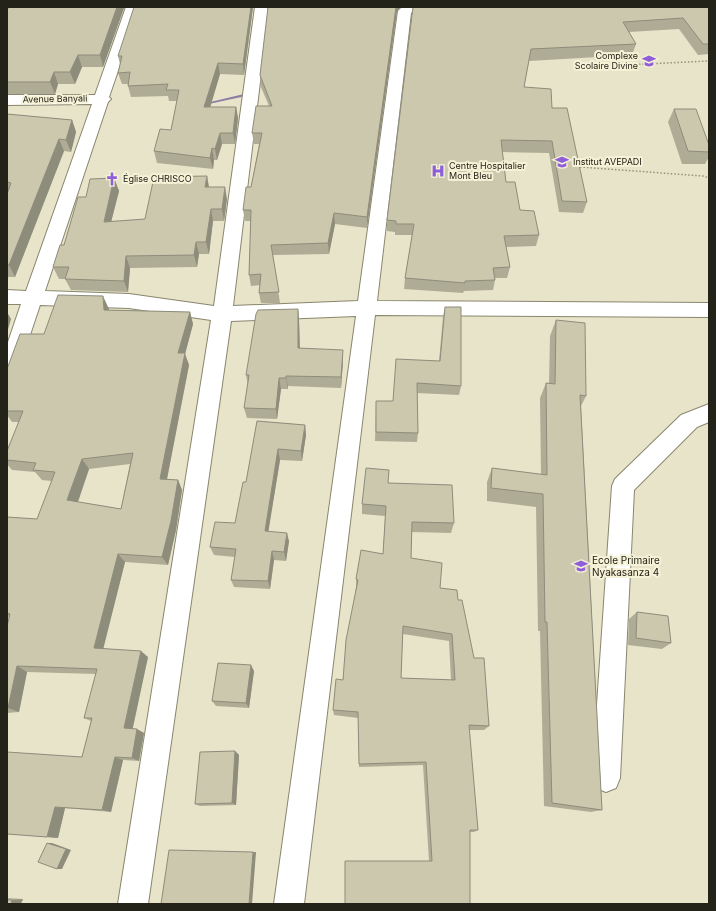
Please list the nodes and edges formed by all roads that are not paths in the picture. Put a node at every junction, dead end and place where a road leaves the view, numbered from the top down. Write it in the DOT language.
graph roads {
  1 [pos="133,7"];
  2 [pos="262,7"];
  3 [pos="412,7"];
  4 [pos="103,99"];
  5 [pos="7,100"];
  6 [pos="7,297"];
  7 [pos="34,297"];
  8 [pos="368,308"];
  9 [pos="709,310"];
  10 [pos="222,314"];
  11 [pos="7,374"];
  12 [pos="709,413"];
  13 [pos="606,778"];
  14 [pos="133,904"];
  15 [pos="289,904"];
  1 -- 4 [label="street"];
  2 -- 10 [label="street"];
  3 -- 8 [label="street"];
  4 -- 5 [label="street, Avenue Banyali"];
  4 -- 7 [label="street"];
  6 -- 7 [label="street"];
  7 -- 10 [label="street"];
  7 -- 11 [label="street"];
  8 -- 9 [label="street"];
  8 -- 10 [label="street"];
  8 -- 15 [label="street"];
  10 -- 14 [label="street"];
  12 -- 13 [label="street"];
}
